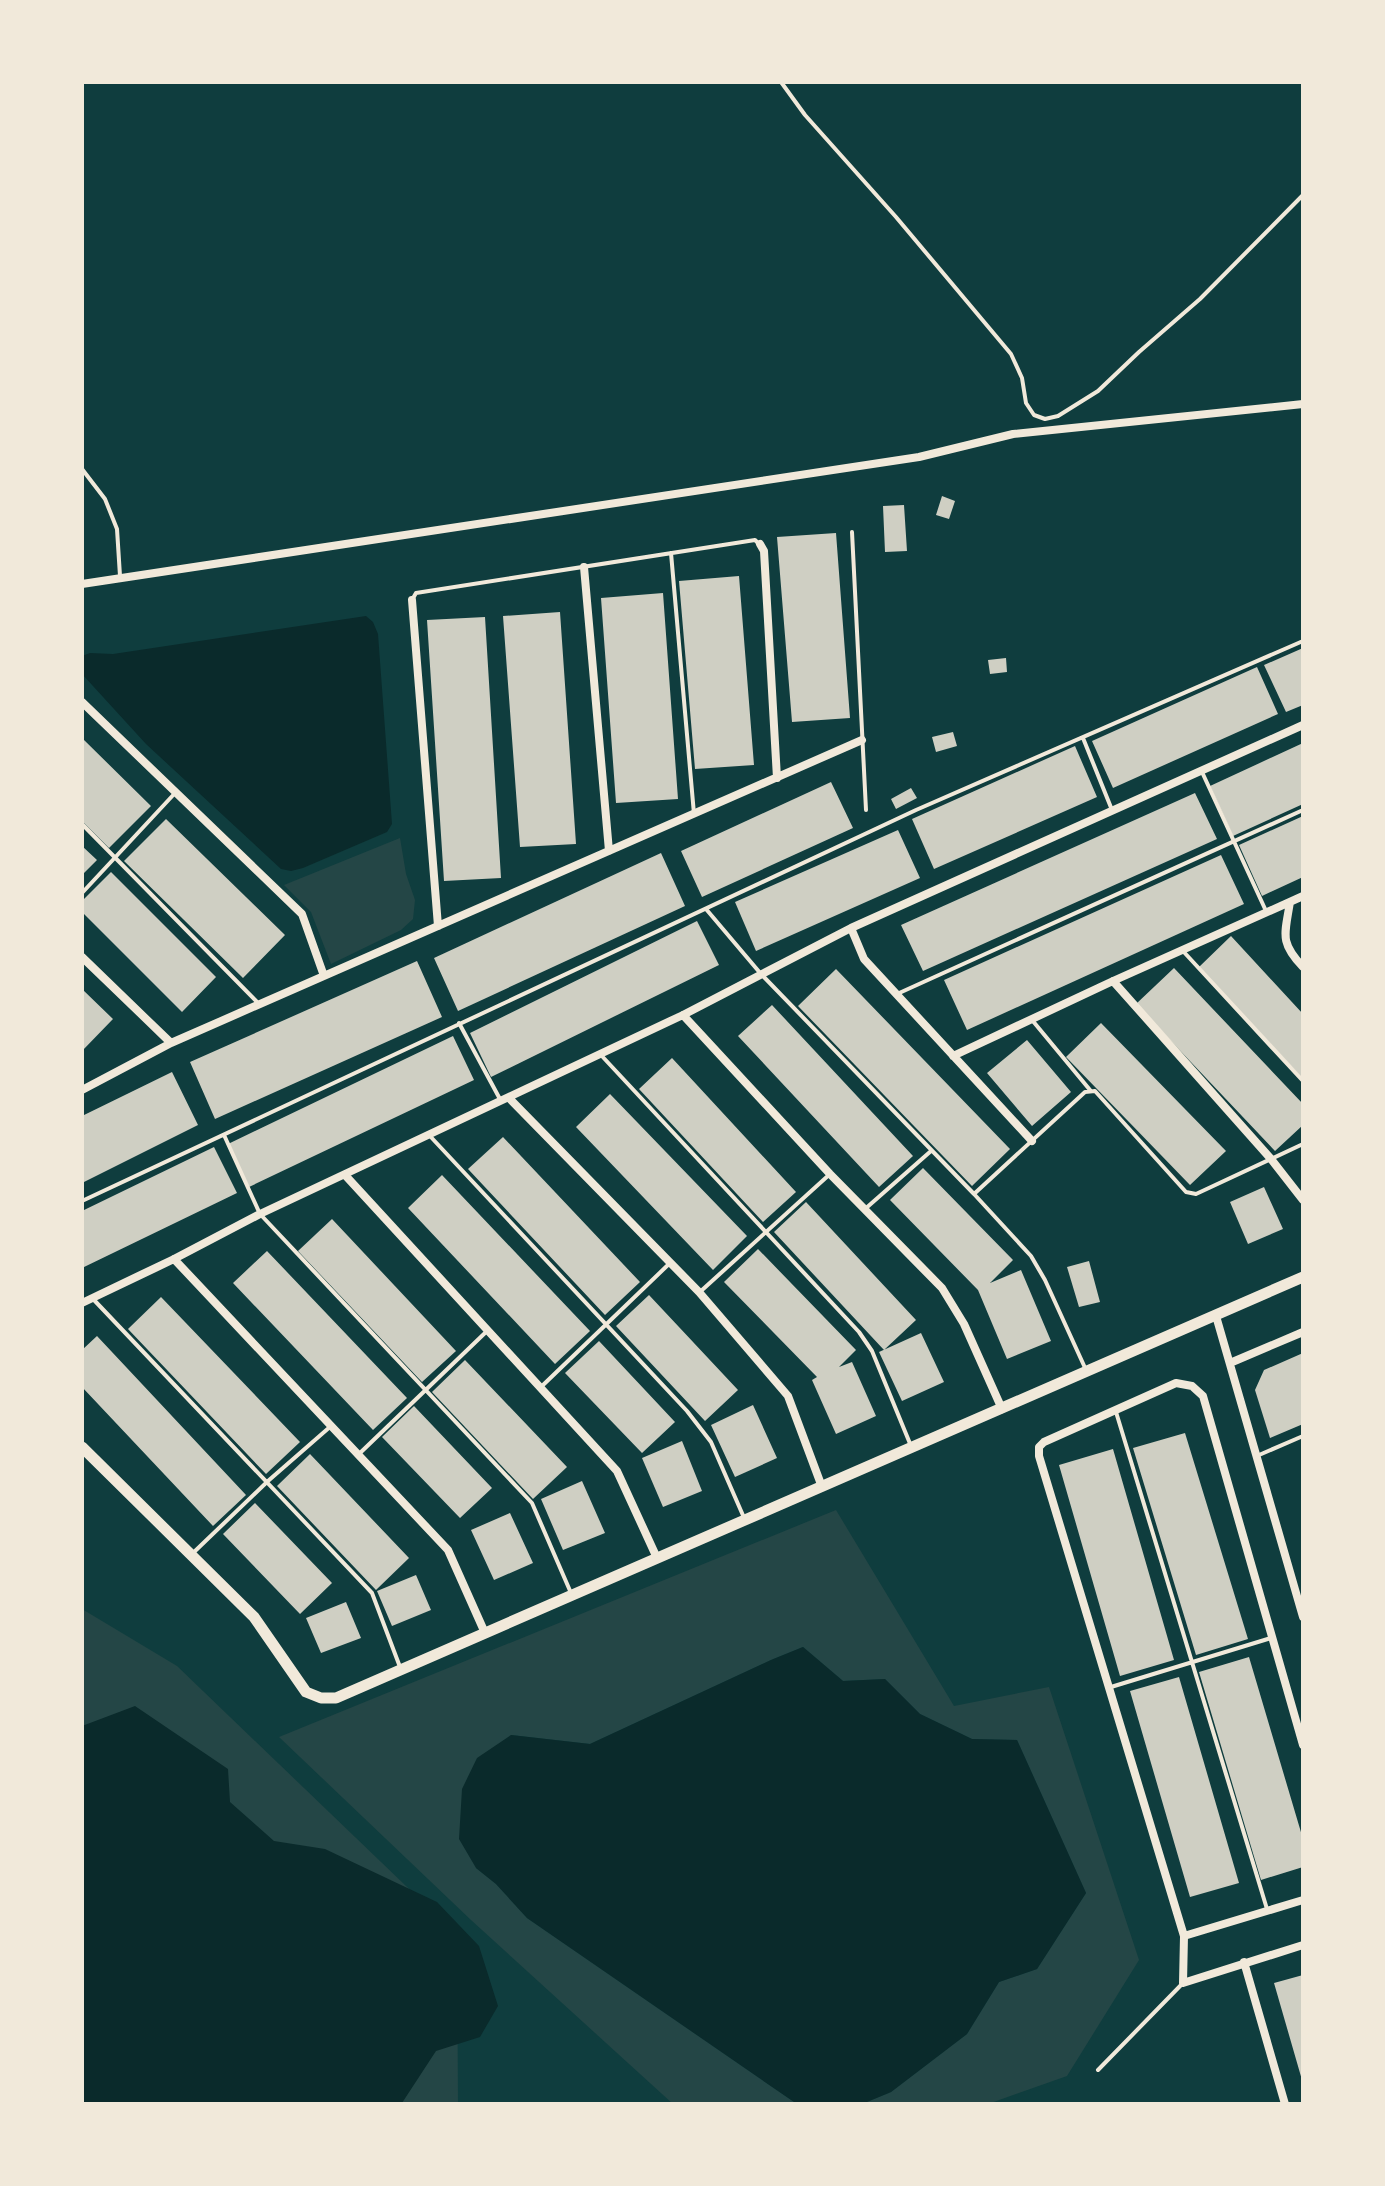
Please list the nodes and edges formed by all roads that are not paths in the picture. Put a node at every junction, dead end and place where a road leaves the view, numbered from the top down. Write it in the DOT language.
graph roads {
  1 [pos="781,82"];
  2 [pos="1303,195"];
  3 [pos="1303,404"];
  4 [pos="82,469"];
  5 [pos="852,532"];
  6 [pos="760,544"];
  7 [pos="671,553"];
  8 [pos="584,567"];
  9 [pos="120,577"];
  10 [pos="82,584"];
  11 [pos="412,600"];
  12 [pos="1303,641"];
  13 [pos="82,702"];
  14 [pos="1303,725"];
  15 [pos="1083,738"];
  16 [pos="862,740"];
  17 [pos="1202,772"];
  18 [pos="777,778"];
  19 [pos="176,792"];
  20 [pos="866,810"];
  21 [pos="1303,810"];
  22 [pos="1113,811"];
  23 [pos="694,814"];
  24 [pos="82,824"];
  25 [pos="1234,840"];
  26 [pos="609,851"];
  27 [pos="115,858"];
  28 [pos="82,893"];
  29 [pos="1303,896"];
  30 [pos="1290,902"];
  31 [pos="706,909"];
  32 [pos="1267,913"];
  33 [pos="438,926"];
  34 [pos="851,928"];
  35 [pos="1182,950"];
  36 [pos="82,957"];
  37 [pos="1303,967"];
  38 [pos="761,974"];
  39 [pos="324,976"];
  40 [pos="1113,981"];
  41 [pos="896,994"];
  42 [pos="259,1004"];
  43 [pos="683,1015"];
  44 [pos="1032,1020"];
  45 [pos="459,1023"];
  46 [pos="171,1043"];
  47 [pos="600,1054"];
  48 [pos="953,1056"];
  49 [pos="1303,1081"];
  50 [pos="84,1086"];
  51 [pos="1090,1090"];
  52 [pos="505,1100"];
  53 [pos="224,1135"];
  54 [pos="429,1135"];
  55 [pos="1032,1141"];
  56 [pos="1303,1144"];
  57 [pos="931,1151"];
  58 [pos="1271,1159"];
  59 [pos="830,1174"];
  60 [pos="345,1175"];
  61 [pos="974,1194"];
  62 [pos="1303,1200"];
  63 [pos="82,1201"];
  64 [pos="865,1209"];
  65 [pos="260,1214"];
  66 [pos="766,1232"];
  67 [pos="174,1259"];
  68 [pos="670,1263"];
  69 [pos="1303,1277"];
  70 [pos="699,1292"];
  71 [pos="92,1298"];
  72 [pos="82,1303"];
  73 [pos="1216,1316"];
  74 [pos="606,1325"];
  75 [pos="488,1331"];
  76 [pos="1303,1332"];
  77 [pos="1230,1363"];
  78 [pos="1087,1372"];
  79 [pos="540,1388"];
  80 [pos="426,1390"];
  81 [pos="1002,1409"];
  82 [pos="1115,1410"];
  83 [pos="331,1426"];
  84 [pos="1303,1436"];
  85 [pos="82,1447"];
  86 [pos="912,1448"];
  87 [pos="358,1455"];
  88 [pos="1256,1456"];
  89 [pos="268,1481"];
  90 [pos="822,1487"];
  91 [pos="745,1520"];
  92 [pos="192,1555"];
  93 [pos="657,1558"];
  94 [pos="572,1596"];
  95 [pos="1303,1617"];
  96 [pos="485,1633"];
  97 [pos="1272,1638"];
  98 [pos="1192,1662"];
  99 [pos="401,1670"];
  100 [pos="1109,1688"];
  101 [pos="1303,1745"];
  102 [pos="1303,1900"];
  103 [pos="1267,1910"];
  104 [pos="1184,1936"];
  105 [pos="1303,1945"];
  106 [pos="1244,1962"];
  107 [pos="1183,1983"];
  108 [pos="1098,2070"];
  109 [pos="1285,2104"];
  1 -- 2 [label="lane"];
  3 -- 9 [label="street"];
  4 -- 9 [label="lane"];
  5 -- 16 [label="lane"];
  6 -- 7 [label="lane"];
  6 -- 18 [label="street"];
  7 -- 8 [label="lane"];
  7 -- 23 [label="lane"];
  8 -- 11 [label="lane"];
  8 -- 26 [label="street"];
  9 -- 10 [label="street"];
  11 -- 33 [label="street"];
  12 -- 15 [label="lane"];
  13 -- 19 [label="street"];
  14 -- 17 [label="street"];
  15 -- 22 [label="lane"];
  15 -- 31 [label="lane"];
  16 -- 18 [label="street"];
  16 -- 20 [label="lane"];
  17 -- 22 [label="street"];
  17 -- 25 [label="lane"];
  18 -- 23 [label="street"];
  19 -- 27 [label="lane"];
  19 -- 39 [label="street"];
  21 -- 25 [label="lane"];
  22 -- 34 [label="street"];
  23 -- 26 [label="street"];
  24 -- 27 [label="lane"];
  25 -- 32 [label="lane"];
  25 -- 41 [label="lane"];
  26 -- 33 [label="street"];
  27 -- 28 [label="lane"];
  27 -- 42 [label="lane"];
  29 -- 30 [label="street"];
  30 -- 32 [label="street"];
  30 -- 37 [label="street"];
  31 -- 38 [label="lane"];
  31 -- 45 [label="lane"];
  32 -- 35 [label="street"];
  33 -- 39 [label="street"];
  34 -- 38 [label="street"];
  34 -- 41 [label="street"];
  35 -- 40 [label="street"];
  35 -- 49 [label="lane"];
  36 -- 46 [label="street"];
  38 -- 43 [label="street"];
  38 -- 57 [label="lane"];
  39 -- 42 [label="street"];
  40 -- 44 [label="street"];
  40 -- 58 [label="street"];
  41 -- 48 [label="street"];
  42 -- 46 [label="street"];
  43 -- 47 [label="street"];
  43 -- 59 [label="street"];
  44 -- 48 [label="street"];
  44 -- 51 [label="lane"];
  45 -- 52 [label="lane"];
  45 -- 53 [label="lane"];
  46 -- 50 [label="street"];
  47 -- 52 [label="street"];
  47 -- 66 [label="lane"];
  48 -- 55 [label="street"];
  51 -- 55 [label="lane"];
  51 -- 58 [label="lane"];
  52 -- 54 [label="street"];
  52 -- 68 [label="street"];
  53 -- 63 [label="lane"];
  53 -- 65 [label="lane"];
  54 -- 60 [label="street"];
  54 -- 74 [label="lane"];
  55 -- 61 [label="lane"];
  56 -- 58 [label="lane"];
  57 -- 61 [label="lane"];
  57 -- 64 [label="lane"];
  58 -- 62 [label="street"];
  59 -- 64 [label="street"];
  59 -- 66 [label="lane"];
  60 -- 65 [label="street"];
  60 -- 75 [label="street"];
  61 -- 78 [label="lane"];
  64 -- 81 [label="street"];
  65 -- 67 [label="street"];
  65 -- 80 [label="lane"];
  66 -- 70 [label="lane"];
  66 -- 86 [label="lane"];
  67 -- 71 [label="street"];
  67 -- 83 [label="street"];
  68 -- 70 [label="street"];
  68 -- 74 [label="lane"];
  69 -- 73 [label="street"];
  70 -- 90 [label="street"];
  71 -- 72 [label="street"];
  71 -- 89 [label="lane"];
  73 -- 77 [label="street"];
  73 -- 78 [label="street"];
  74 -- 79 [label="lane"];
  74 -- 91 [label="lane"];
  75 -- 79 [label="street"];
  75 -- 80 [label="lane"];
  76 -- 77 [label="street"];
  77 -- 88 [label="street"];
  78 -- 81 [label="street"];
  79 -- 93 [label="street"];
  80 -- 87 [label="lane"];
  80 -- 94 [label="lane"];
  81 -- 86 [label="street"];
  82 -- 97 [label="street"];
  82 -- 98 [label="lane"];
  82 -- 100 [label="street"];
  83 -- 87 [label="street"];
  83 -- 89 [label="lane"];
  84 -- 88 [label="lane"];
  85 -- 92 [label="street"];
  86 -- 90 [label="street"];
  87 -- 96 [label="street"];
  88 -- 95 [label="street"];
  89 -- 92 [label="lane"];
  89 -- 99 [label="lane"];
  90 -- 91 [label="street"];
  91 -- 93 [label="street"];
  92 -- 99 [label="street"];
  93 -- 94 [label="street"];
  94 -- 96 [label="street"];
  96 -- 99 [label="street"];
  97 -- 98 [label="lane"];
  97 -- 101 [label="street"];
  98 -- 100 [label="lane"];
  98 -- 103 [label="lane"];
  100 -- 104 [label="street"];
  102 -- 103 [label="street"];
  103 -- 104 [label="street"];
  104 -- 107 [label="street"];
  105 -- 106 [label="street"];
  106 -- 107 [label="street"];
  106 -- 109 [label="street"];
  107 -- 108 [label="lane"];
}
